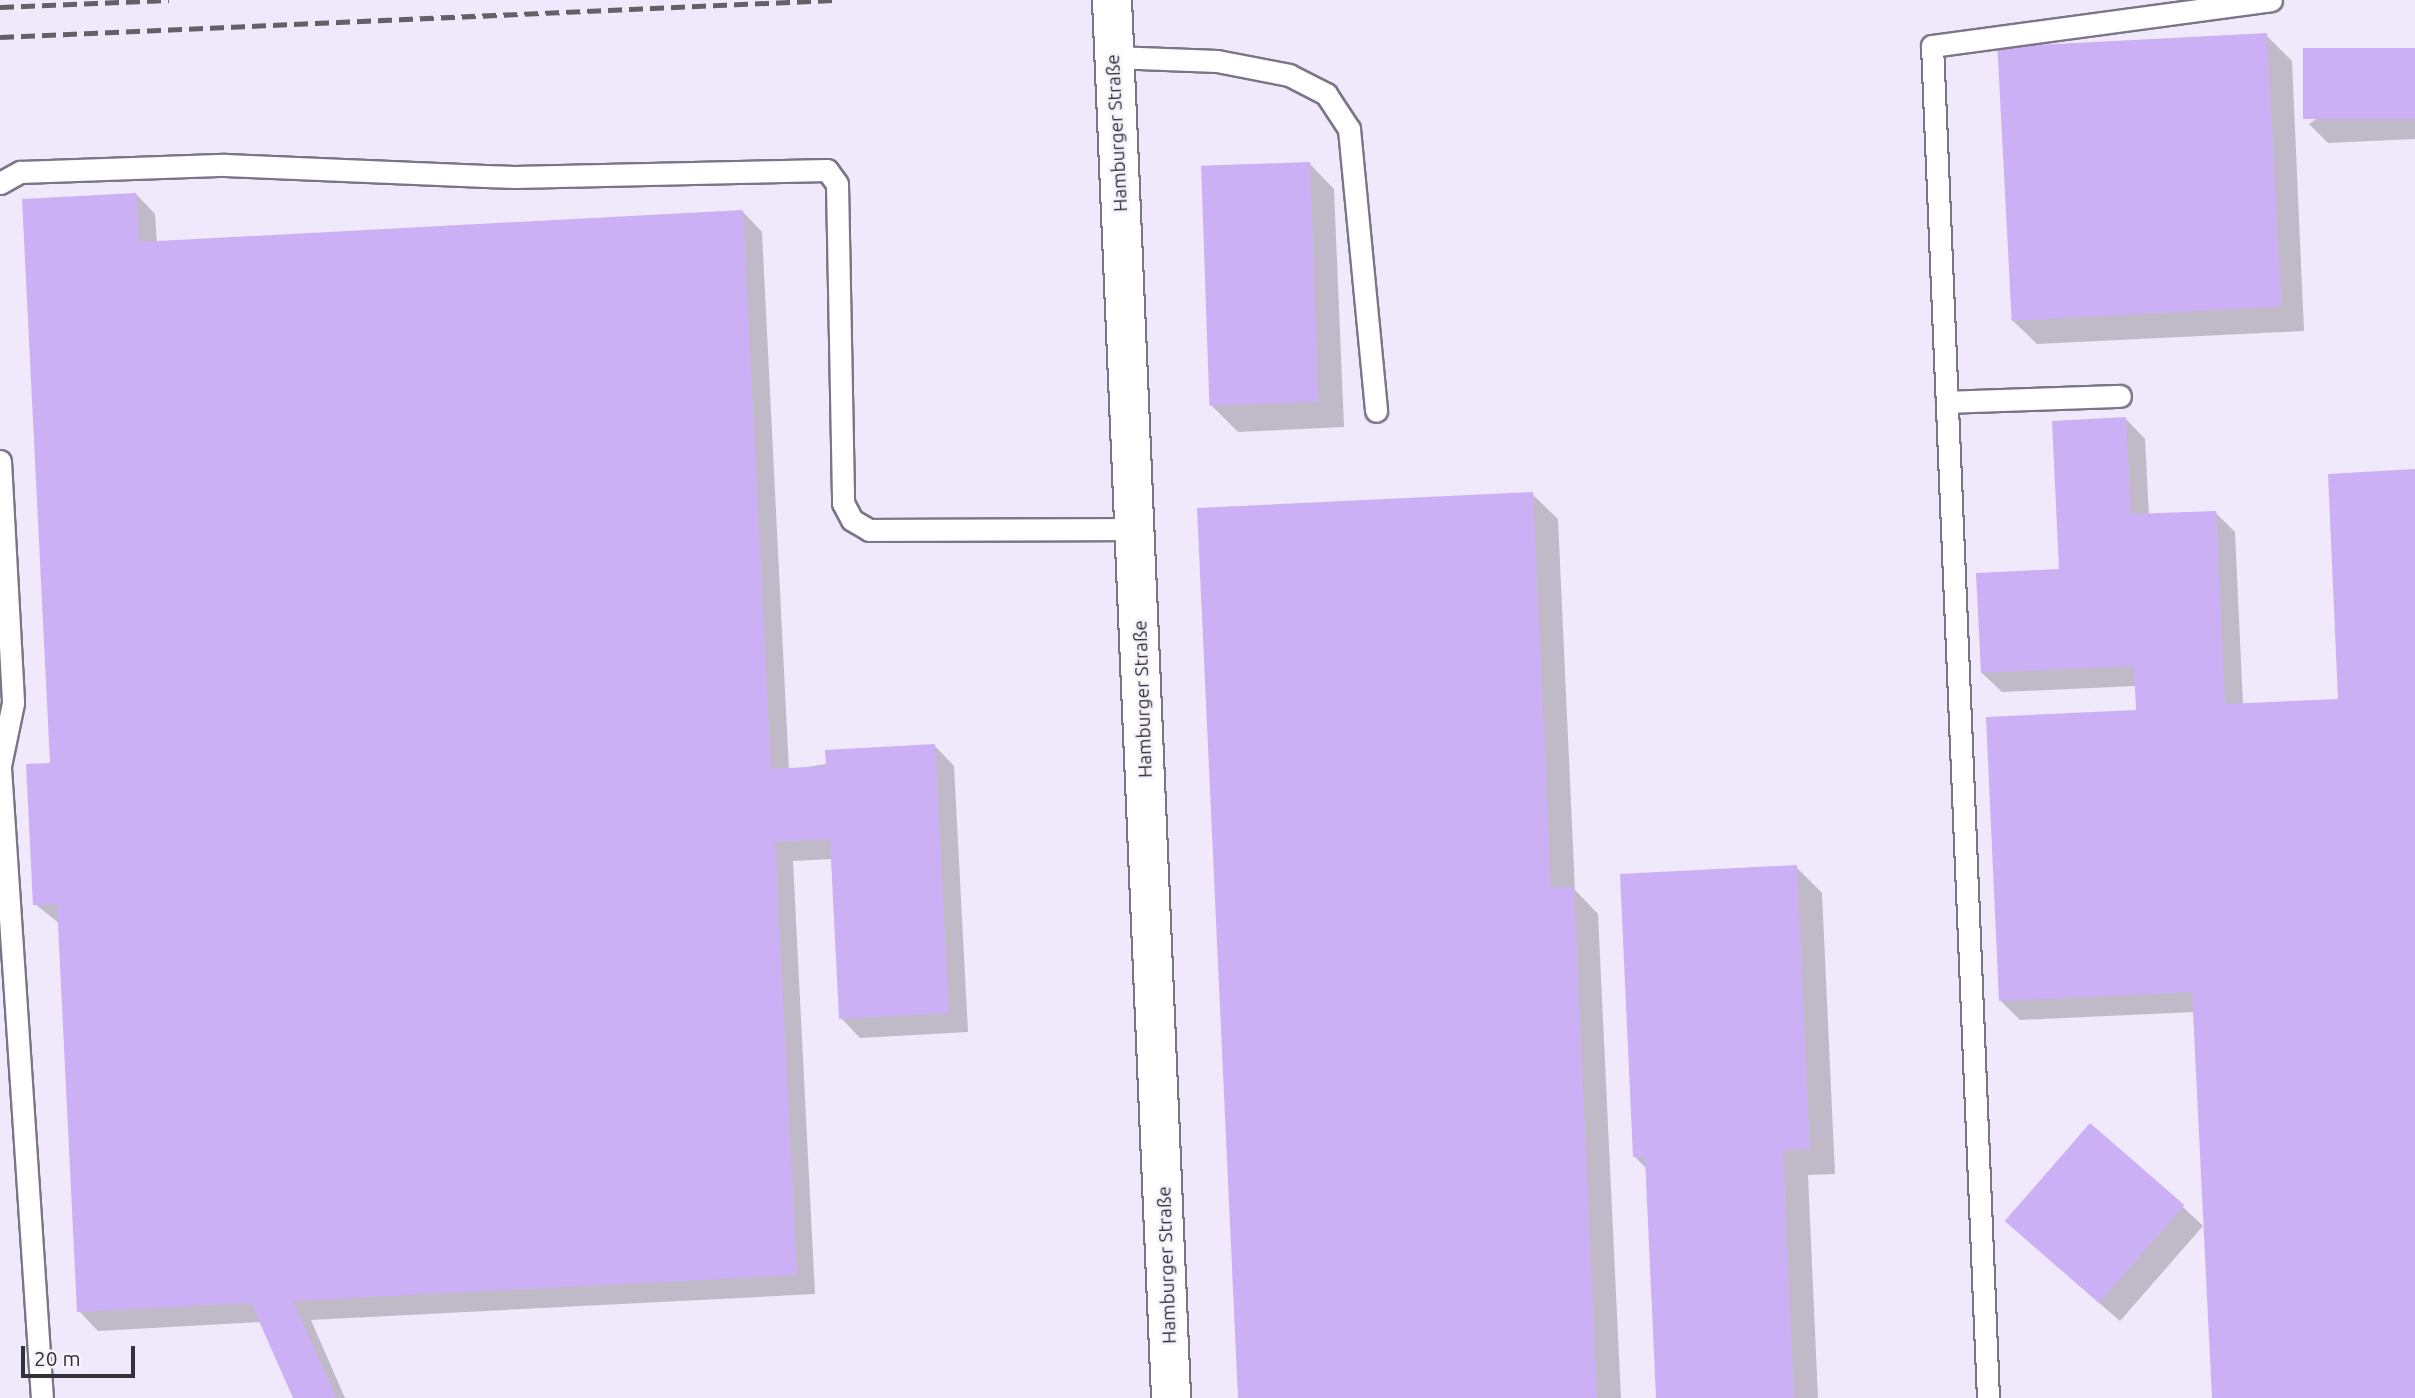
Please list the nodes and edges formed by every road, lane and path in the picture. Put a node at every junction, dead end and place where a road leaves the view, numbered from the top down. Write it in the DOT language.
graph roads {
  1 [pos="1112,0"];
  2 [pos="2271,0"];
  3 [pos="1113,57"];
  4 [pos="0,183"];
  5 [pos="2120,396"];
  6 [pos="1947,402"];
  7 [pos="1376,411"];
  8 [pos="0,461"];
  9 [pos="1136,529"];
  10 [pos="0,767"];
  11 [pos="42,1398"];
  12 [pos="1171,1398"];
  13 [pos="1988,1398"];
  1 -- 3 [label="street, Hamburger Straße"];
  2 -- 6 [label="lane"];
  3 -- 7 [label="lane"];
  3 -- 9 [label="street, Hamburger Straße"];
  4 -- 9 [label="lane"];
  5 -- 6 [label="lane"];
  6 -- 13 [label="lane"];
  8 -- 10 [label="lane"];
  9 -- 12 [label="street, Hamburger Straße"];
  10 -- 11 [label="lane"];
}
